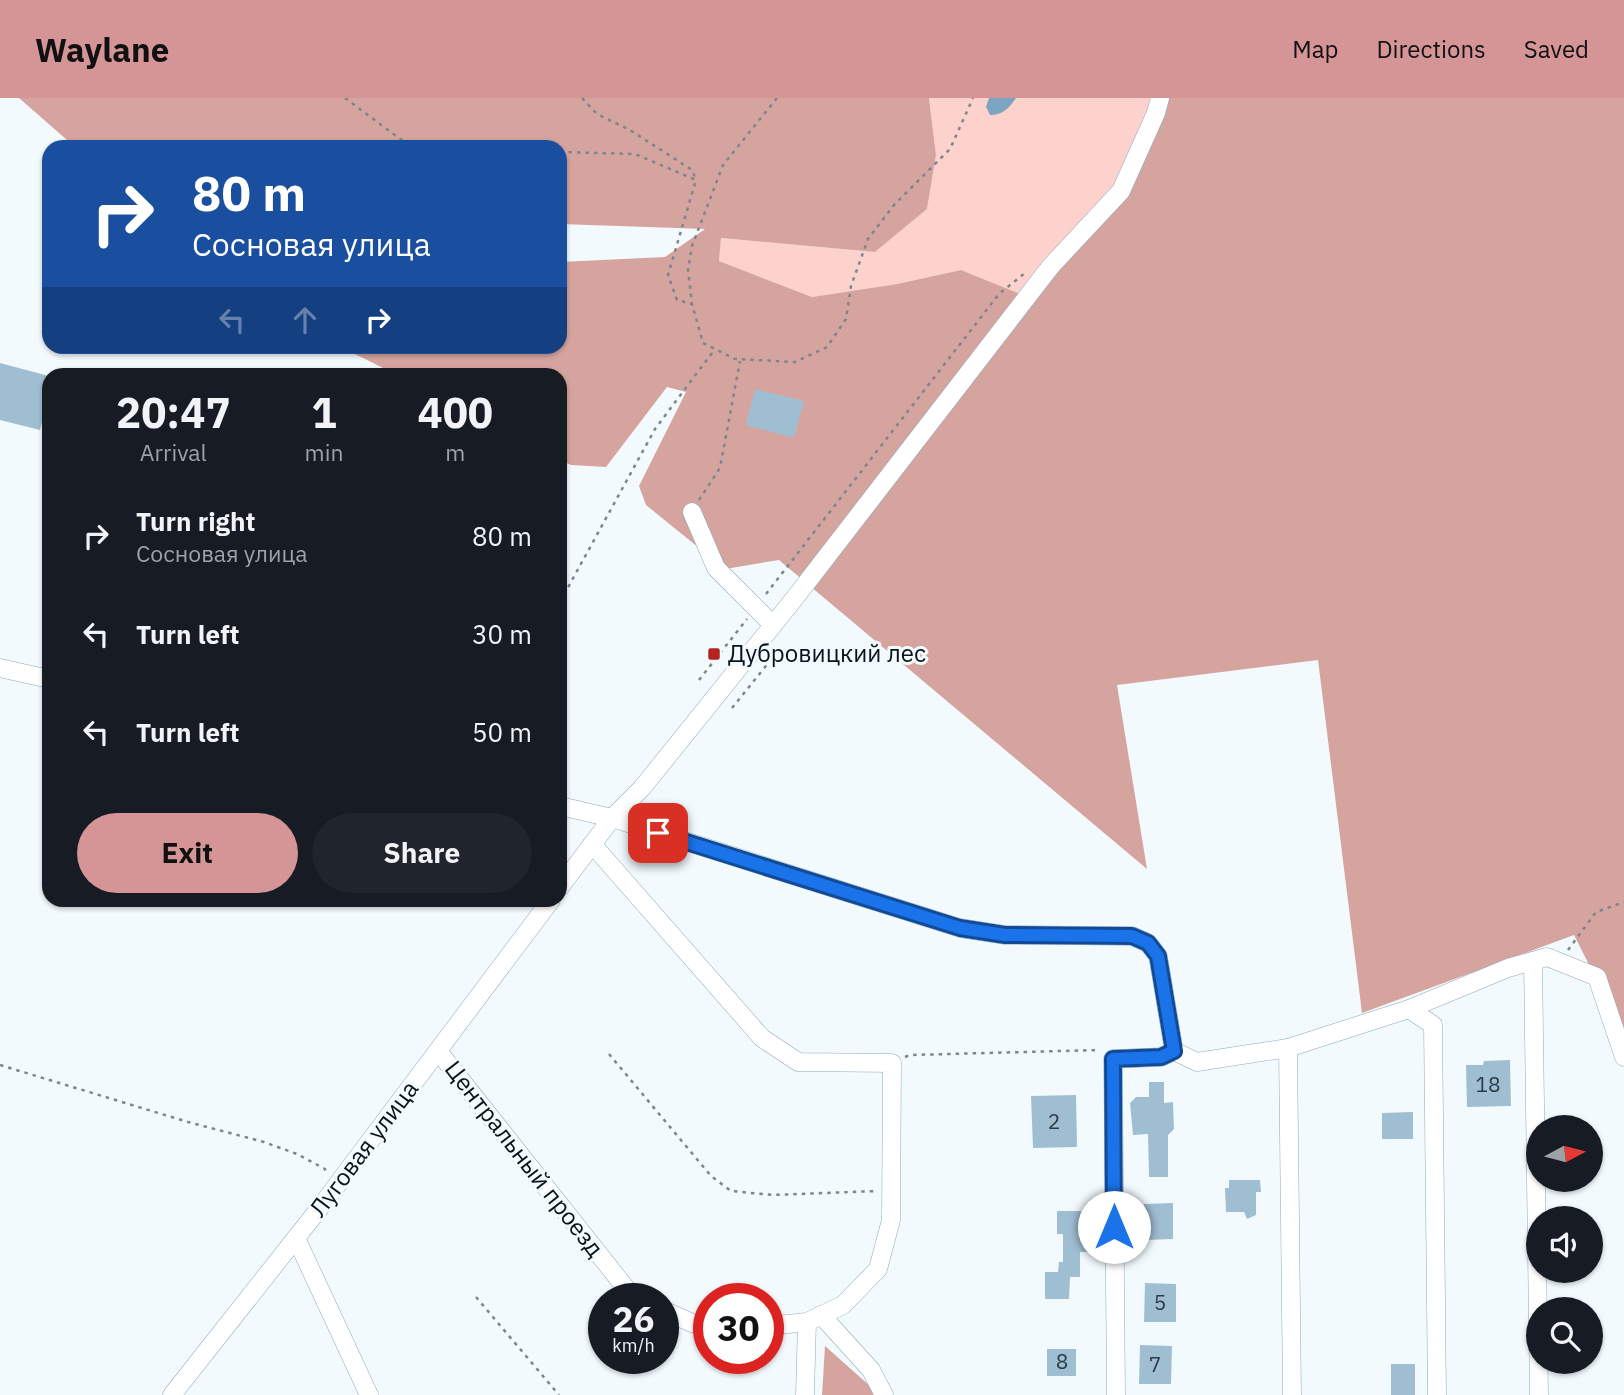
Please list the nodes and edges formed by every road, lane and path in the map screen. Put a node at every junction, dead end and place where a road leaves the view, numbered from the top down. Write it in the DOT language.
graph roads {
  1 [pos="345,98"];
  2 [pos="582,98"];
  3 [pos="777,98"];
  4 [pos="972,98"];
  5 [pos="1160,98"];
  6 [pos="402,140"];
  7 [pos="567,152"];
  8 [pos="696,180"];
  9 [pos="1030,268"];
  10 [pos="692,304"];
  11 [pos="715,349"];
  12 [pos="741,360"];
  13 [pos="692,512"];
  14 [pos="567,589"];
  15 [pos="756,608"];
  16 [pos="773,625"];
  17 [pos="778,651"];
  18 [pos="0,668"];
  19 [pos="42,677"];
  20 [pos="699,680"];
  21 [pos="732,708"];
  22 [pos="567,808"];
  23 [pos="612,818"];
  24 [pos="592,844"];
  25 [pos="567,878"];
  26 [pos="1624,902"];
  27 [pos="546,907"];
  28 [pos="1533,961"];
  29 [pos="1561,961"];
  30 [pos="1409,1009"];
  31 [pos="1288,1048"];
  32 [pos="438,1051"];
  33 [pos="1174,1051"];
  34 [pos="609,1054"];
  35 [pos="1624,1057"];
  36 [pos="1113,1059"];
  37 [pos="892,1063"];
  38 [pos="0,1065"];
  39 [pos="337,1185"];
  40 [pos="891,1190"];
  41 [pos="294,1241"];
  42 [pos="301,1278"];
  43 [pos="622,1283"];
  44 [pos="476,1297"];
  45 [pos="814,1318"];
  46 [pos="784,1323"];
  47 [pos="172,1395"];
  48 [pos="369,1395"];
  49 [pos="559,1395"];
  50 [pos="805,1395"];
  51 [pos="884,1395"];
  52 [pos="1115,1395"];
  53 [pos="1292,1395"];
  54 [pos="1437,1395"];
  55 [pos="1538,1395"];
  1 -- 6 [label="path"];
  2 -- 8 [label="path"];
  3 -- 10 [label="path"];
  4 -- 12 [label="path"];
  5 -- 16 [label="street"];
  7 -- 8 [label="path"];
  8 -- 10 [label="path"];
  9 -- 15 [label="path"];
  10 -- 11 [label="path"];
  11 -- 12 [label="path"];
  11 -- 14 [label="path"];
  12 -- 13 [label="path"];
  13 -- 15 [label="street"];
  15 -- 16 [label="street"];
  15 -- 20 [label="path"];
  16 -- 23 [label="street"];
  17 -- 21 [label="path"];
  18 -- 19 [label="street"];
  22 -- 23 [label="street"];
  23 -- 24 [label="street"];
  23 -- 33 [label="street"];
  24 -- 25 [label="street"];
  24 -- 37 [label="street"];
  26 -- 29 [label="path"];
  27 -- 32 [label="street, Луговая улица"];
  28 -- 29 [label="street"];
  28 -- 30 [label="street"];
  28 -- 55 [label="street"];
  29 -- 35 [label="street"];
  30 -- 31 [label="street"];
  30 -- 54 [label="street"];
  31 -- 33 [label="street"];
  31 -- 53 [label="street"];
  32 -- 39 [label="street, Луговая улица"];
  32 -- 43 [label="street, Центральный проезд"];
  33 -- 36 [label="street"];
  34 -- 40 [label="path"];
  36 -- 37 [label="path"];
  36 -- 52 [label="street"];
  37 -- 40 [label="street"];
  38 -- 39 [label="path"];
  39 -- 41 [label="street, Луговая улица"];
  40 -- 45 [label="street"];
  41 -- 42 [label="street"];
  41 -- 47 [label="street, Луговая улица"];
  41 -- 48 [label="street"];
  44 -- 49 [label="path"];
  45 -- 46 [label="street"];
  45 -- 50 [label="street"];
  45 -- 51 [label="street"];
}
